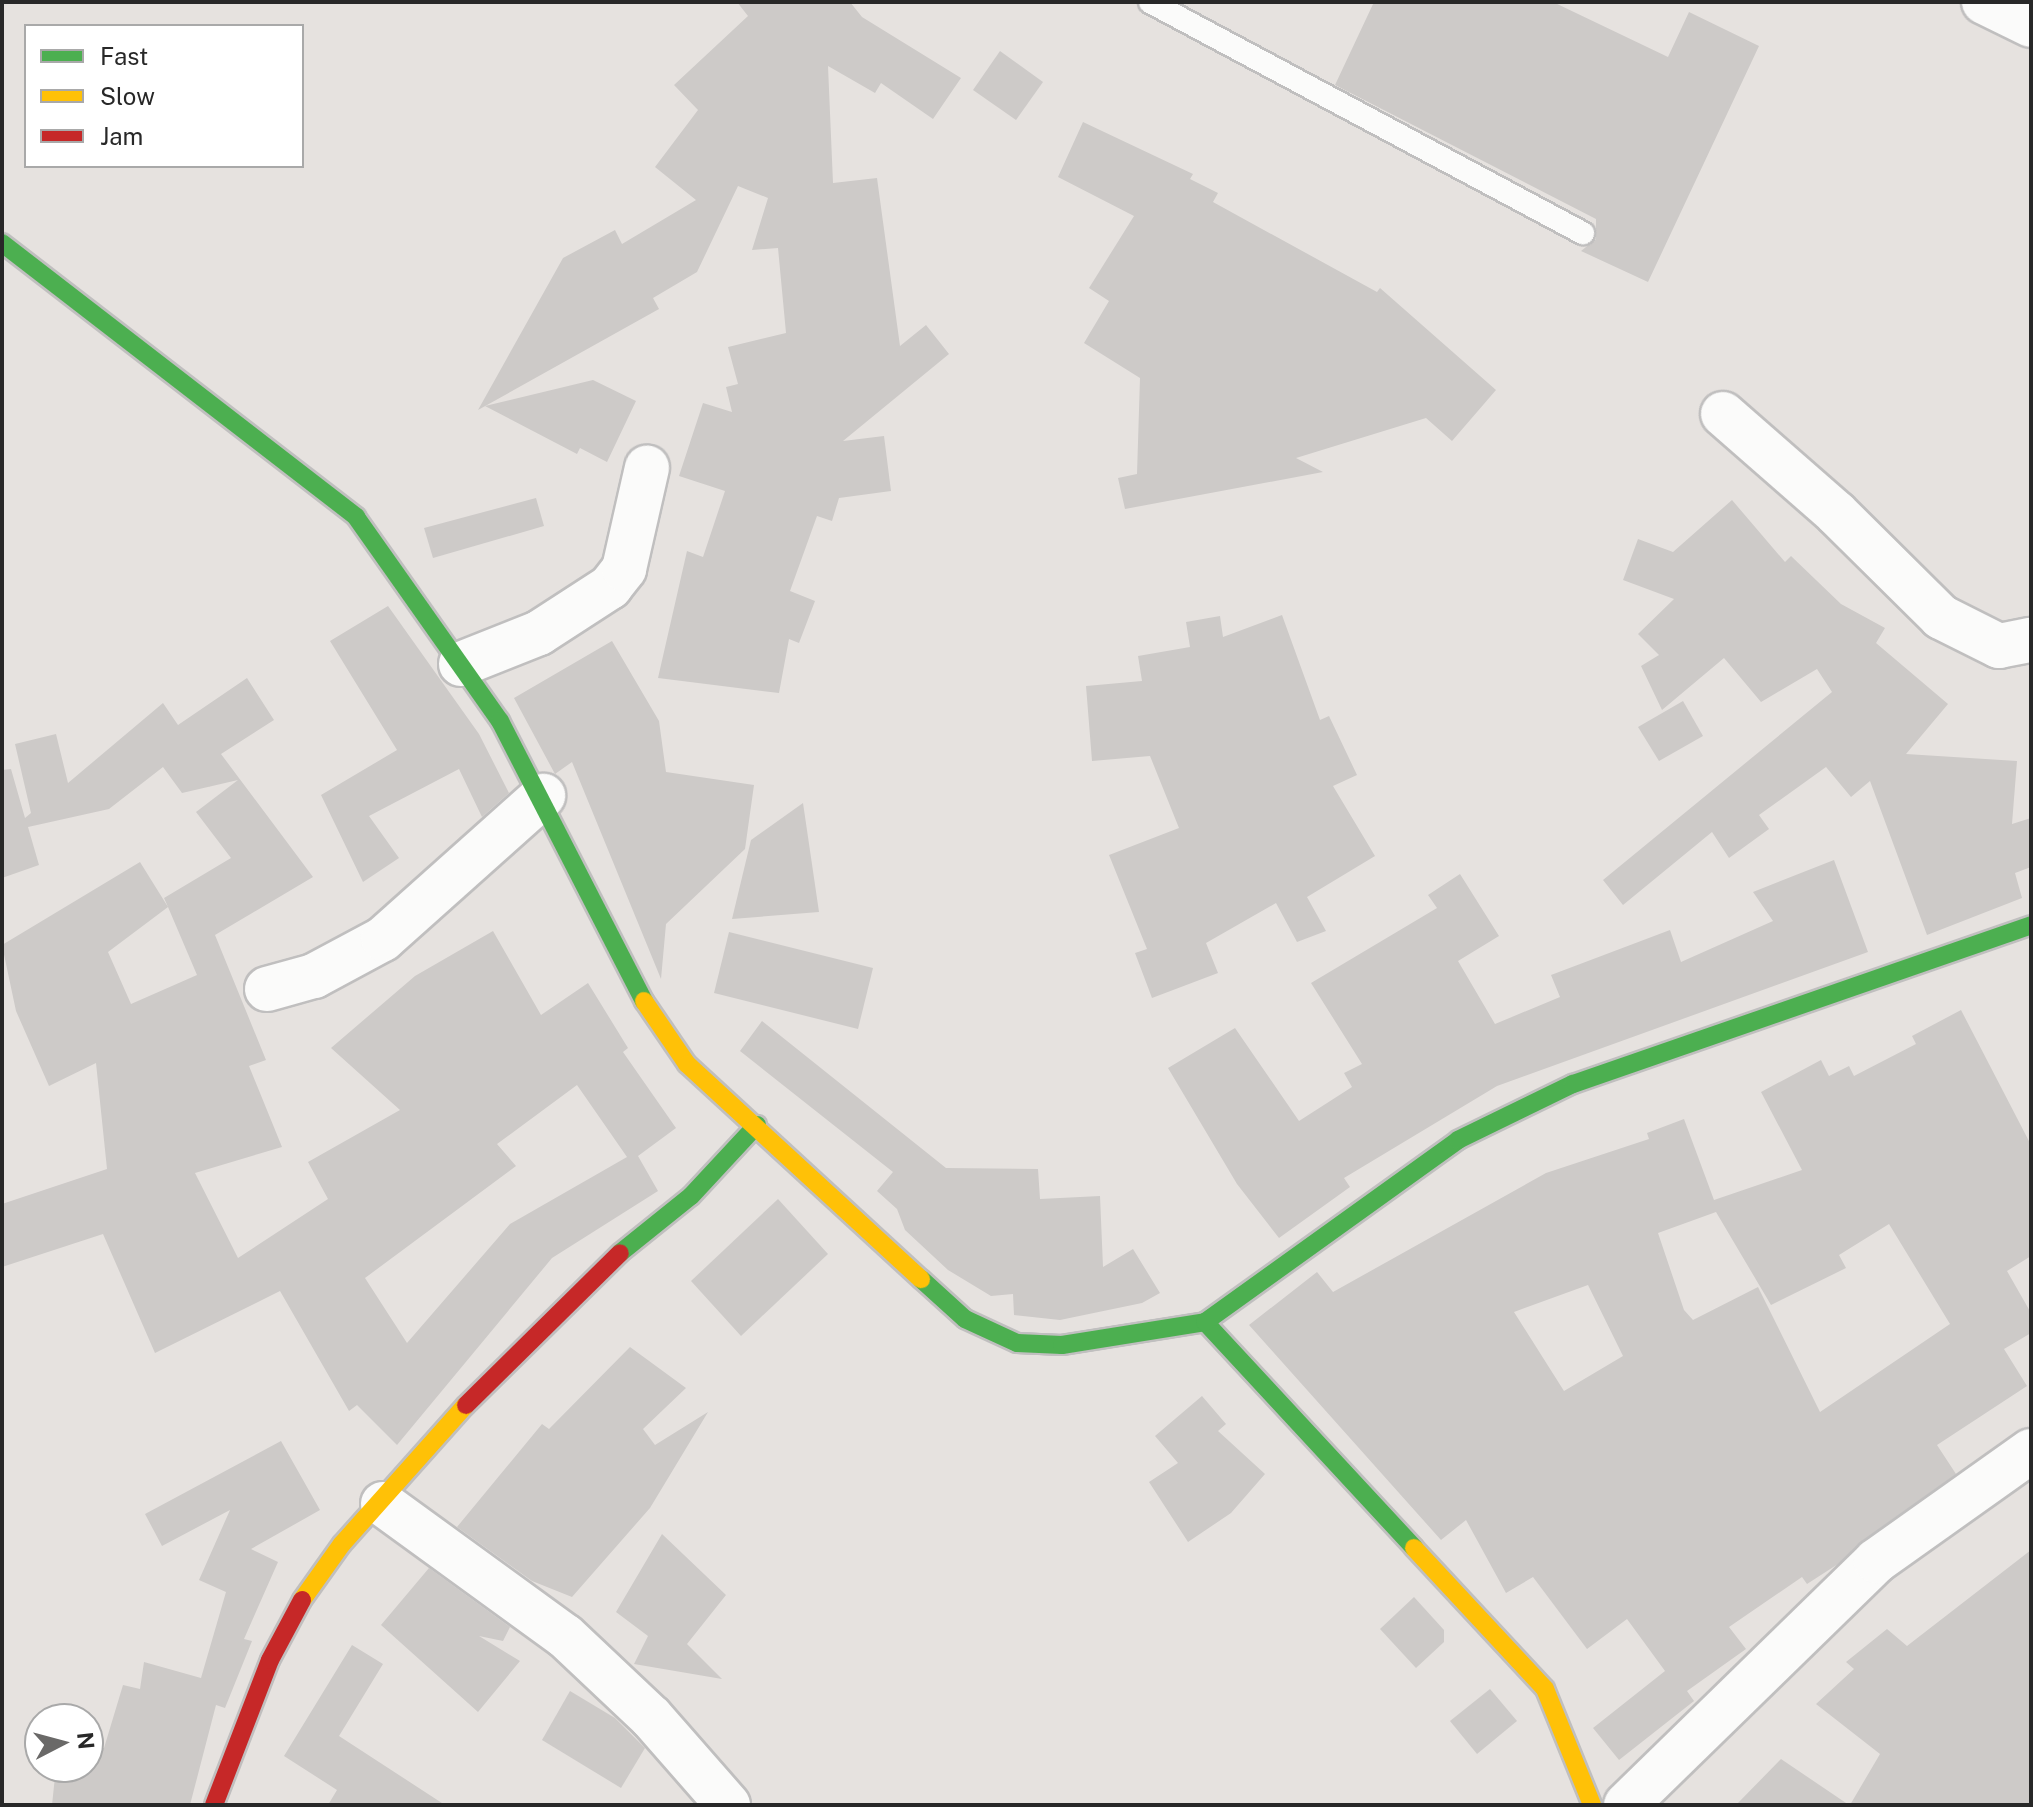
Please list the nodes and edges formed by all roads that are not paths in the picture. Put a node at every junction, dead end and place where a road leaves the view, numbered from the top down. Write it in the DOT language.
graph roads {
  1 [pos="1150,2"];
  2 [pos="1984,2"];
  3 [pos="2031,25"];
  4 [pos="1583,233"];
  5 [pos="2,243"];
  6 [pos="1723,414"];
  7 [pos="647,468"];
  8 [pos="2031,640"];
  9 [pos="461,664"];
  10 [pos="543,796"];
  11 [pos="2031,925"];
  12 [pos="267,989"];
  13 [pos="757,1125"];
  14 [pos="1205,1322"];
  15 [pos="2031,1451"];
  16 [pos="383,1504"];
  17 [pos="214,1805"];
  18 [pos="728,1805"];
  19 [pos="1592,1805"];
  20 [pos="1626,1805"];
  1 -- 4 [label="lane"];
  2 -- 3 [label="street"];
  5 -- 9 [label="street"];
  6 -- 8 [label="street"];
  7 -- 9 [label="street"];
  9 -- 10 [label="street"];
  10 -- 12 [label="street"];
  10 -- 13 [label="street"];
  11 -- 14 [label="street"];
  13 -- 14 [label="street"];
  13 -- 16 [label="street"];
  14 -- 19 [label="street"];
  15 -- 20 [label="street"];
  16 -- 17 [label="street"];
  16 -- 18 [label="street"];
}
